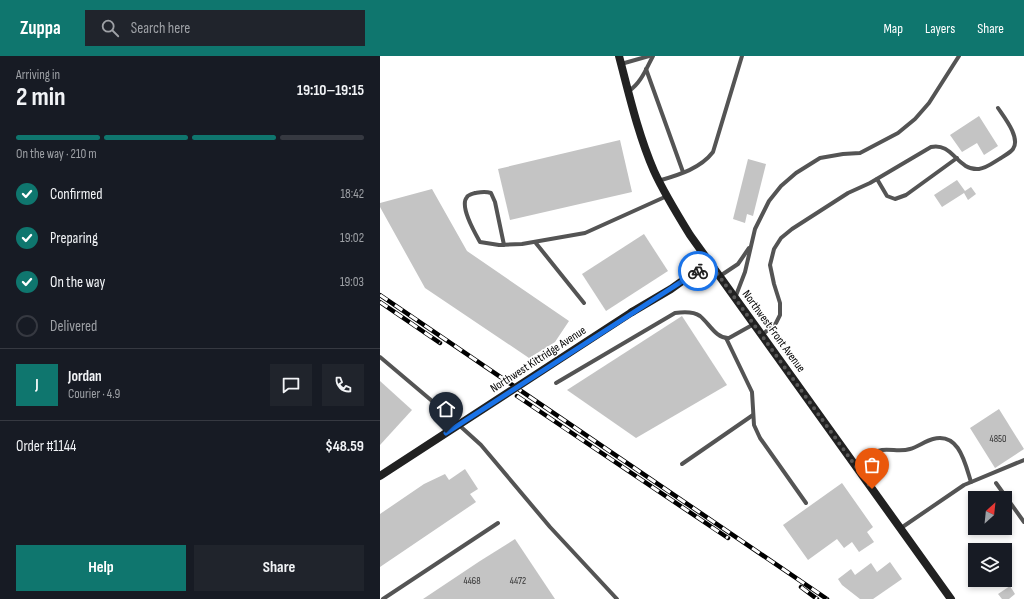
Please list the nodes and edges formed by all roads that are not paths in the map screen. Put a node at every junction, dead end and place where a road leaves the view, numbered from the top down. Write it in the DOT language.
graph roads {
  1 [pos="646,56"];
  2 [pos="653,56"];
  3 [pos="742,56"];
  4 [pos="959,56"];
  5 [pos="620,60"];
  6 [pos="646,69"];
  7 [pos="629,91"];
  8 [pos="998,108"];
  9 [pos="956,158"];
  10 [pos="683,172"];
  11 [pos="877,179"];
  12 [pos="658,181"];
  13 [pos="667,196"];
  14 [pos="535,242"];
  15 [pos="752,243"];
  16 [pos="504,245"];
  17 [pos="709,262"];
  18 [pos="720,277"];
  19 [pos="735,298"];
  20 [pos="584,303"];
  21 [pos="754,324"];
  22 [pos="762,335"];
  23 [pos="726,338"];
  24 [pos="380,357"];
  25 [pos="556,384"];
  26 [pos="753,415"];
  27 [pos="1024,460"];
  28 [pos="682,464"];
  29 [pos="856,465"];
  30 [pos="380,476"];
  31 [pos="971,482"];
  32 [pos="996,483"];
  33 [pos="806,503"];
  34 [pos="1024,522"];
  35 [pos="498,523"];
  36 [pos="900,528"];
  37 [pos="383,599"];
  38 [pos="617,599"];
  39 [pos="951,599"];
  1 -- 5 [label="lane"];
  2 -- 6 [label="lane"];
  3 -- 10 [label="lane"];
  4 -- 15 [label="lane"];
  5 -- 7 [label="main road, Northwest Front Avenue"];
  6 -- 7 [label="lane"];
  6 -- 10 [label="lane"];
  7 -- 12 [label="main road, Northwest Front Avenue"];
  8 -- 9 [label="lane"];
  9 -- 11 [label="lane"];
  9 -- 11 [label="lane"];
  10 -- 12 [label="lane"];
  11 -- 22 [label="lane"];
  12 -- 13 [label="main road, Northwest Front Avenue"];
  13 -- 14 [label="lane"];
  13 -- 17 [label="main road, Northwest Front Avenue"];
  14 -- 16 [label="lane"];
  14 -- 20 [label="lane"];
  15 -- 18 [label="lane"];
  15 -- 19 [label="lane"];
  16 -- 16 [label="lane"];
  17 -- 18 [label="main road, Northwest Front Avenue"];
  17 -- 30 [label="main road, Northwest Kittridge Avenue, bridge"];
  18 -- 19 [label="main road, Northwest Front Avenue"];
  19 -- 21 [label="main road, Northwest Front Avenue"];
  21 -- 22 [label="main road, Northwest Front Avenue"];
  21 -- 23 [label="lane"];
  22 -- 29 [label="main road, Northwest Front Avenue"];
  23 -- 25 [label="lane"];
  23 -- 26 [label="lane"];
  24 -- 38 [label="lane"];
  26 -- 28 [label="lane"];
  26 -- 33 [label="lane"];
  27 -- 31 [label="lane"];
  29 -- 31 [label="lane"];
  29 -- 36 [label="main road, Northwest Front Avenue"];
  31 -- 36 [label="lane"];
  32 -- 34 [label="lane"];
  35 -- 37 [label="lane"];
  36 -- 39 [label="main road, Northwest Front Avenue"];
}
